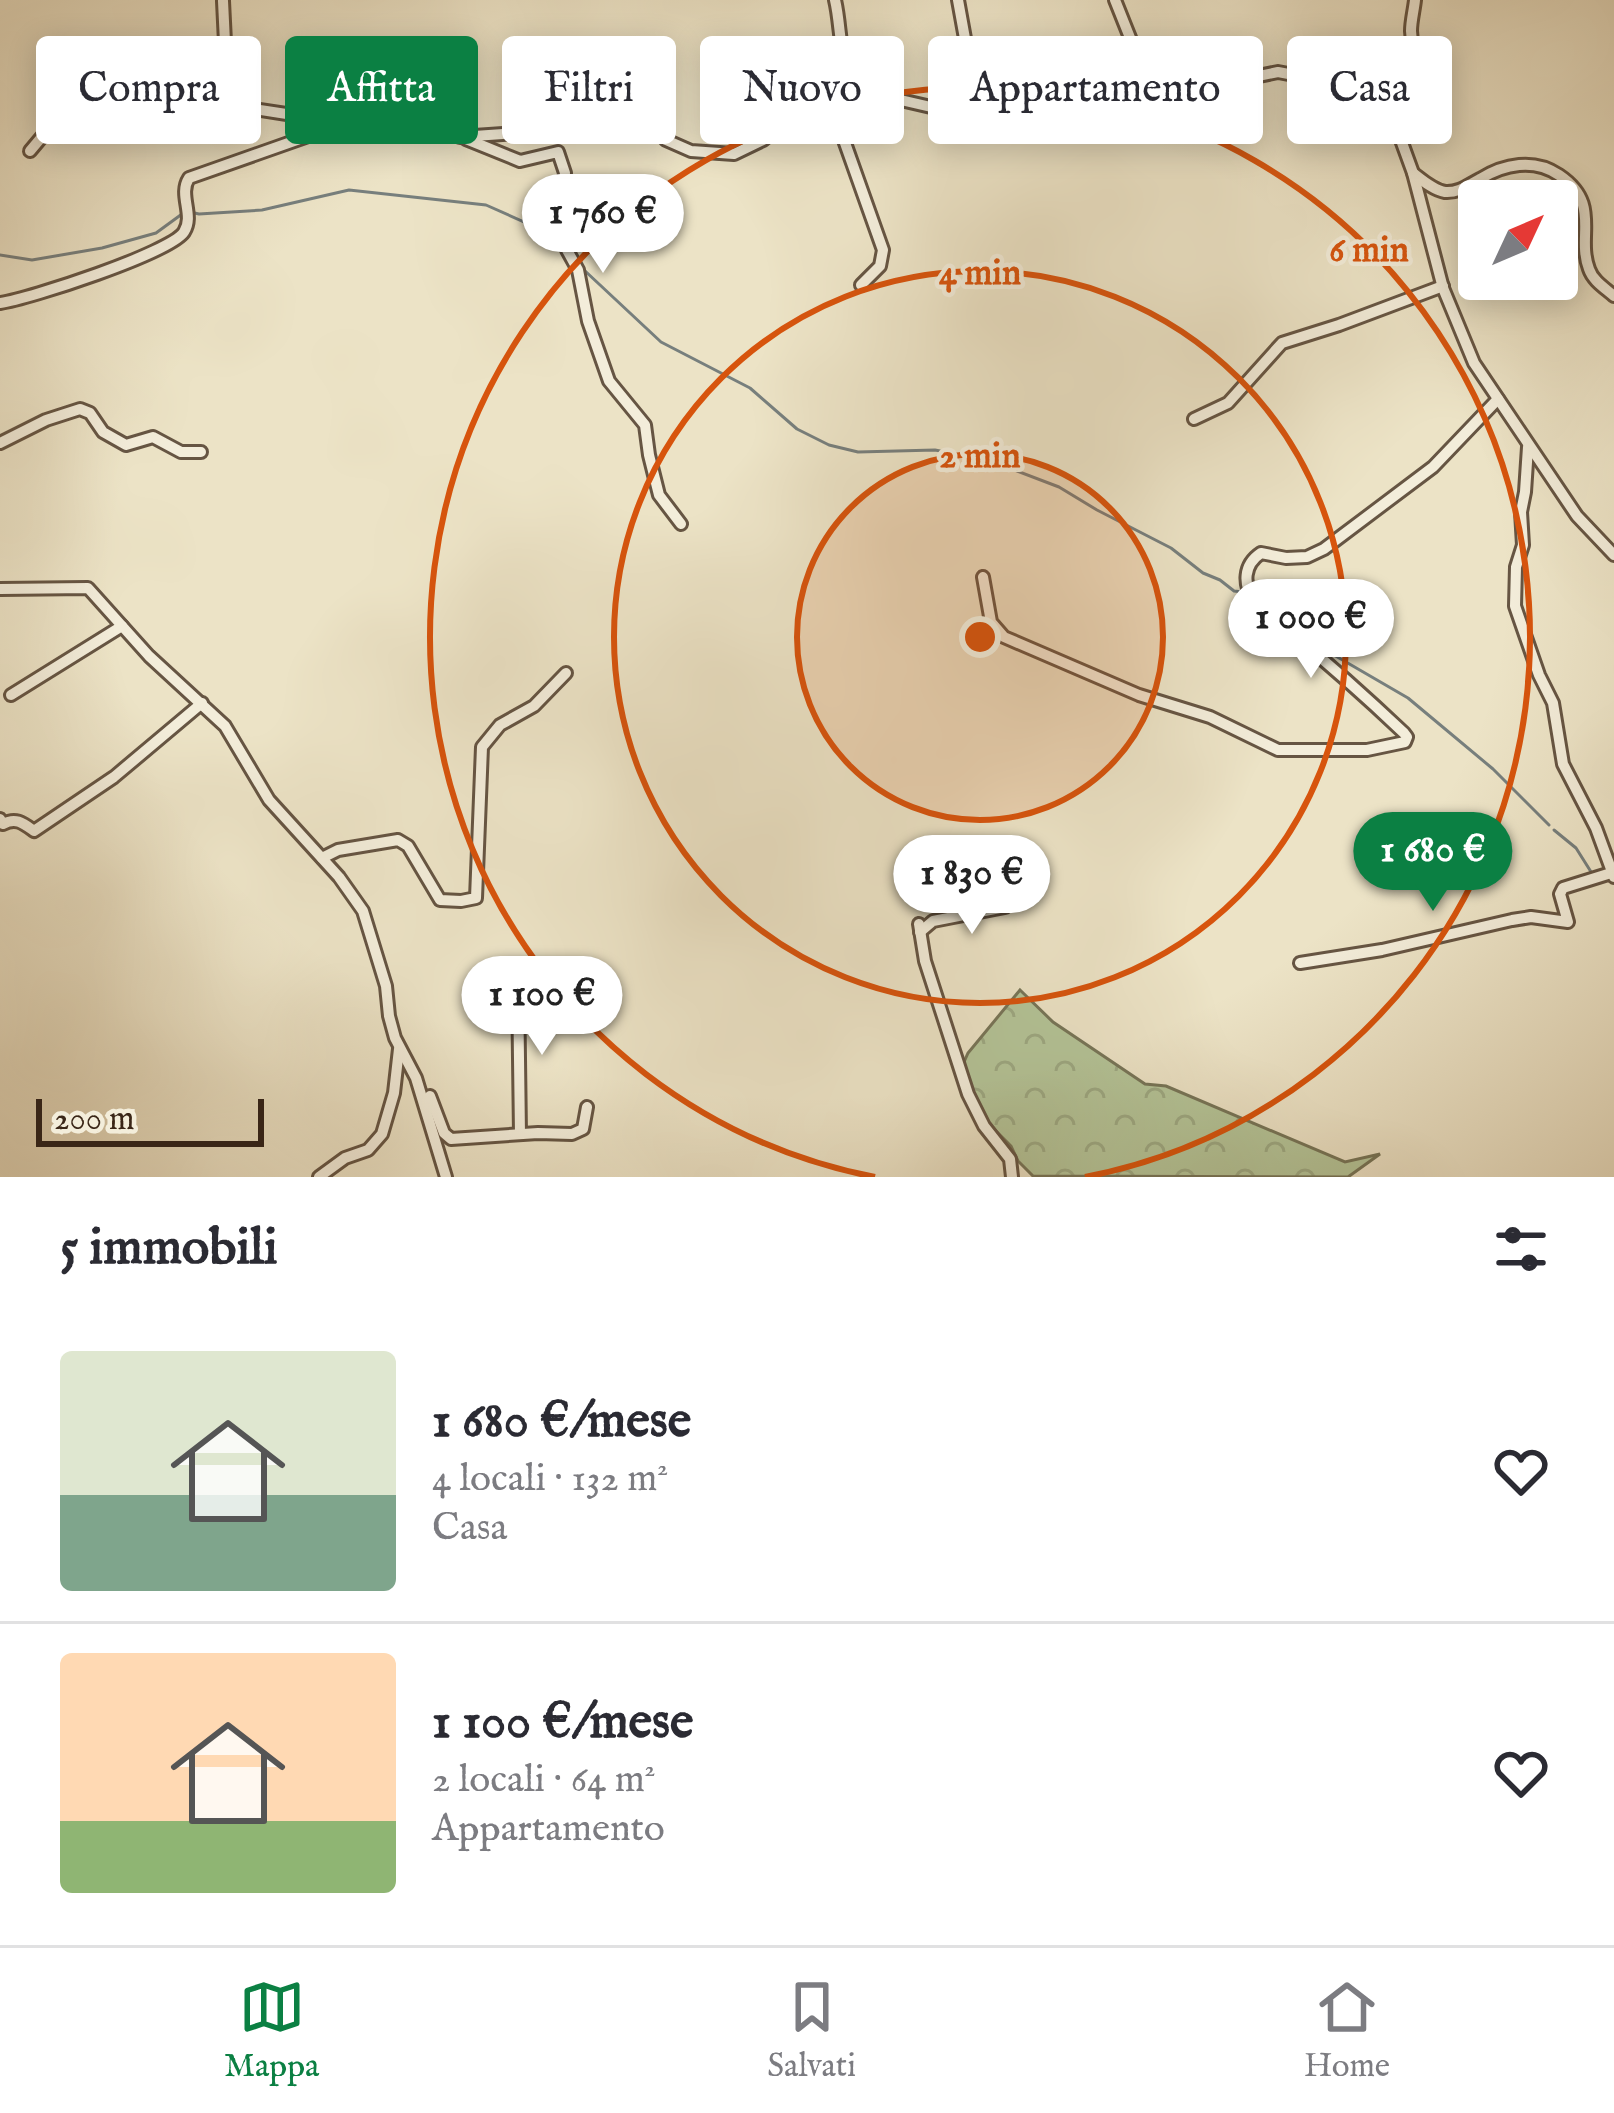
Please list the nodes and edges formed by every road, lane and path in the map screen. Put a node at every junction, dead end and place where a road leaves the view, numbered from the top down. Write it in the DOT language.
graph roads {
  1 [pos="835,0"];
  2 [pos="958,0"];
  3 [pos="1115,0"];
  4 [pos="1414,0"];
  5 [pos="223,2"];
  6 [pos="226,36"];
  7 [pos="842,36"];
  8 [pos="965,36"];
  9 [pos="1129,36"];
  10 [pos="1413,36"];
  11 [pos="478,136"];
  12 [pos="36,144"];
  13 [pos="285,144"];
  14 [pos="478,144"];
  15 [pos="755,144"];
  16 [pos="845,144"];
  17 [pos="1402,144"];
  18 [pos="30,151"];
  19 [pos="1413,173"];
  20 [pos="861,285"];
  21 [pos="1442,286"];
  22 [pos="1614,296"];
  23 [pos="0,303"];
  24 [pos="1498,399"];
  25 [pos="1194,419"];
  26 [pos="0,443"];
  27 [pos="1528,447"];
  28 [pos="201,452"];
  29 [pos="681,524"];
  30 [pos="1614,555"];
  31 [pos="982,577"];
  32 [pos="0,589"];
  33 [pos="122,626"];
  34 [pos="566,673"];
  35 [pos="11,695"];
  36 [pos="202,704"];
  37 [pos="0,819"];
  38 [pos="322,858"];
  39 [pos="1612,875"];
  40 [pos="1005,907"];
  41 [pos="1300,963"];
  42 [pos="518,983"];
  43 [pos="398,1042"];
  44 [pos="587,1107"];
  45 [pos="520,1134"];
  46 [pos="319,1177"];
  47 [pos="446,1177"];
  48 [pos="1012,1177"];
  1 -- 7 [label="street"];
  2 -- 8 [label="street"];
  3 -- 9 [label="street"];
  4 -- 10 [label="street"];
  5 -- 6 [label="street"];
  11 -- 15 [label="street"];
  12 -- 18 [label="street"];
  13 -- 23 [label="street"];
  14 -- 29 [label="street"];
  16 -- 20 [label="street"];
  17 -- 19 [label="street"];
  19 -- 21 [label="street"];
  19 -- 22 [label="street"];
  21 -- 24 [label="street"];
  21 -- 25 [label="street"];
  24 -- 27 [label="street"];
  24 -- 31 [label="street"];
  26 -- 28 [label="street"];
  27 -- 30 [label="street"];
  27 -- 39 [label="street"];
  32 -- 33 [label="street"];
  33 -- 35 [label="street"];
  33 -- 36 [label="street"];
  34 -- 38 [label="street"];
  36 -- 37 [label="street"];
  36 -- 38 [label="street"];
  38 -- 43 [label="street"];
  39 -- 41 [label="street"];
  40 -- 48 [label="street"];
  42 -- 45 [label="street"];
  43 -- 45 [label="street"];
  43 -- 46 [label="street"];
  43 -- 47 [label="street"];
  44 -- 45 [label="street"];
}
